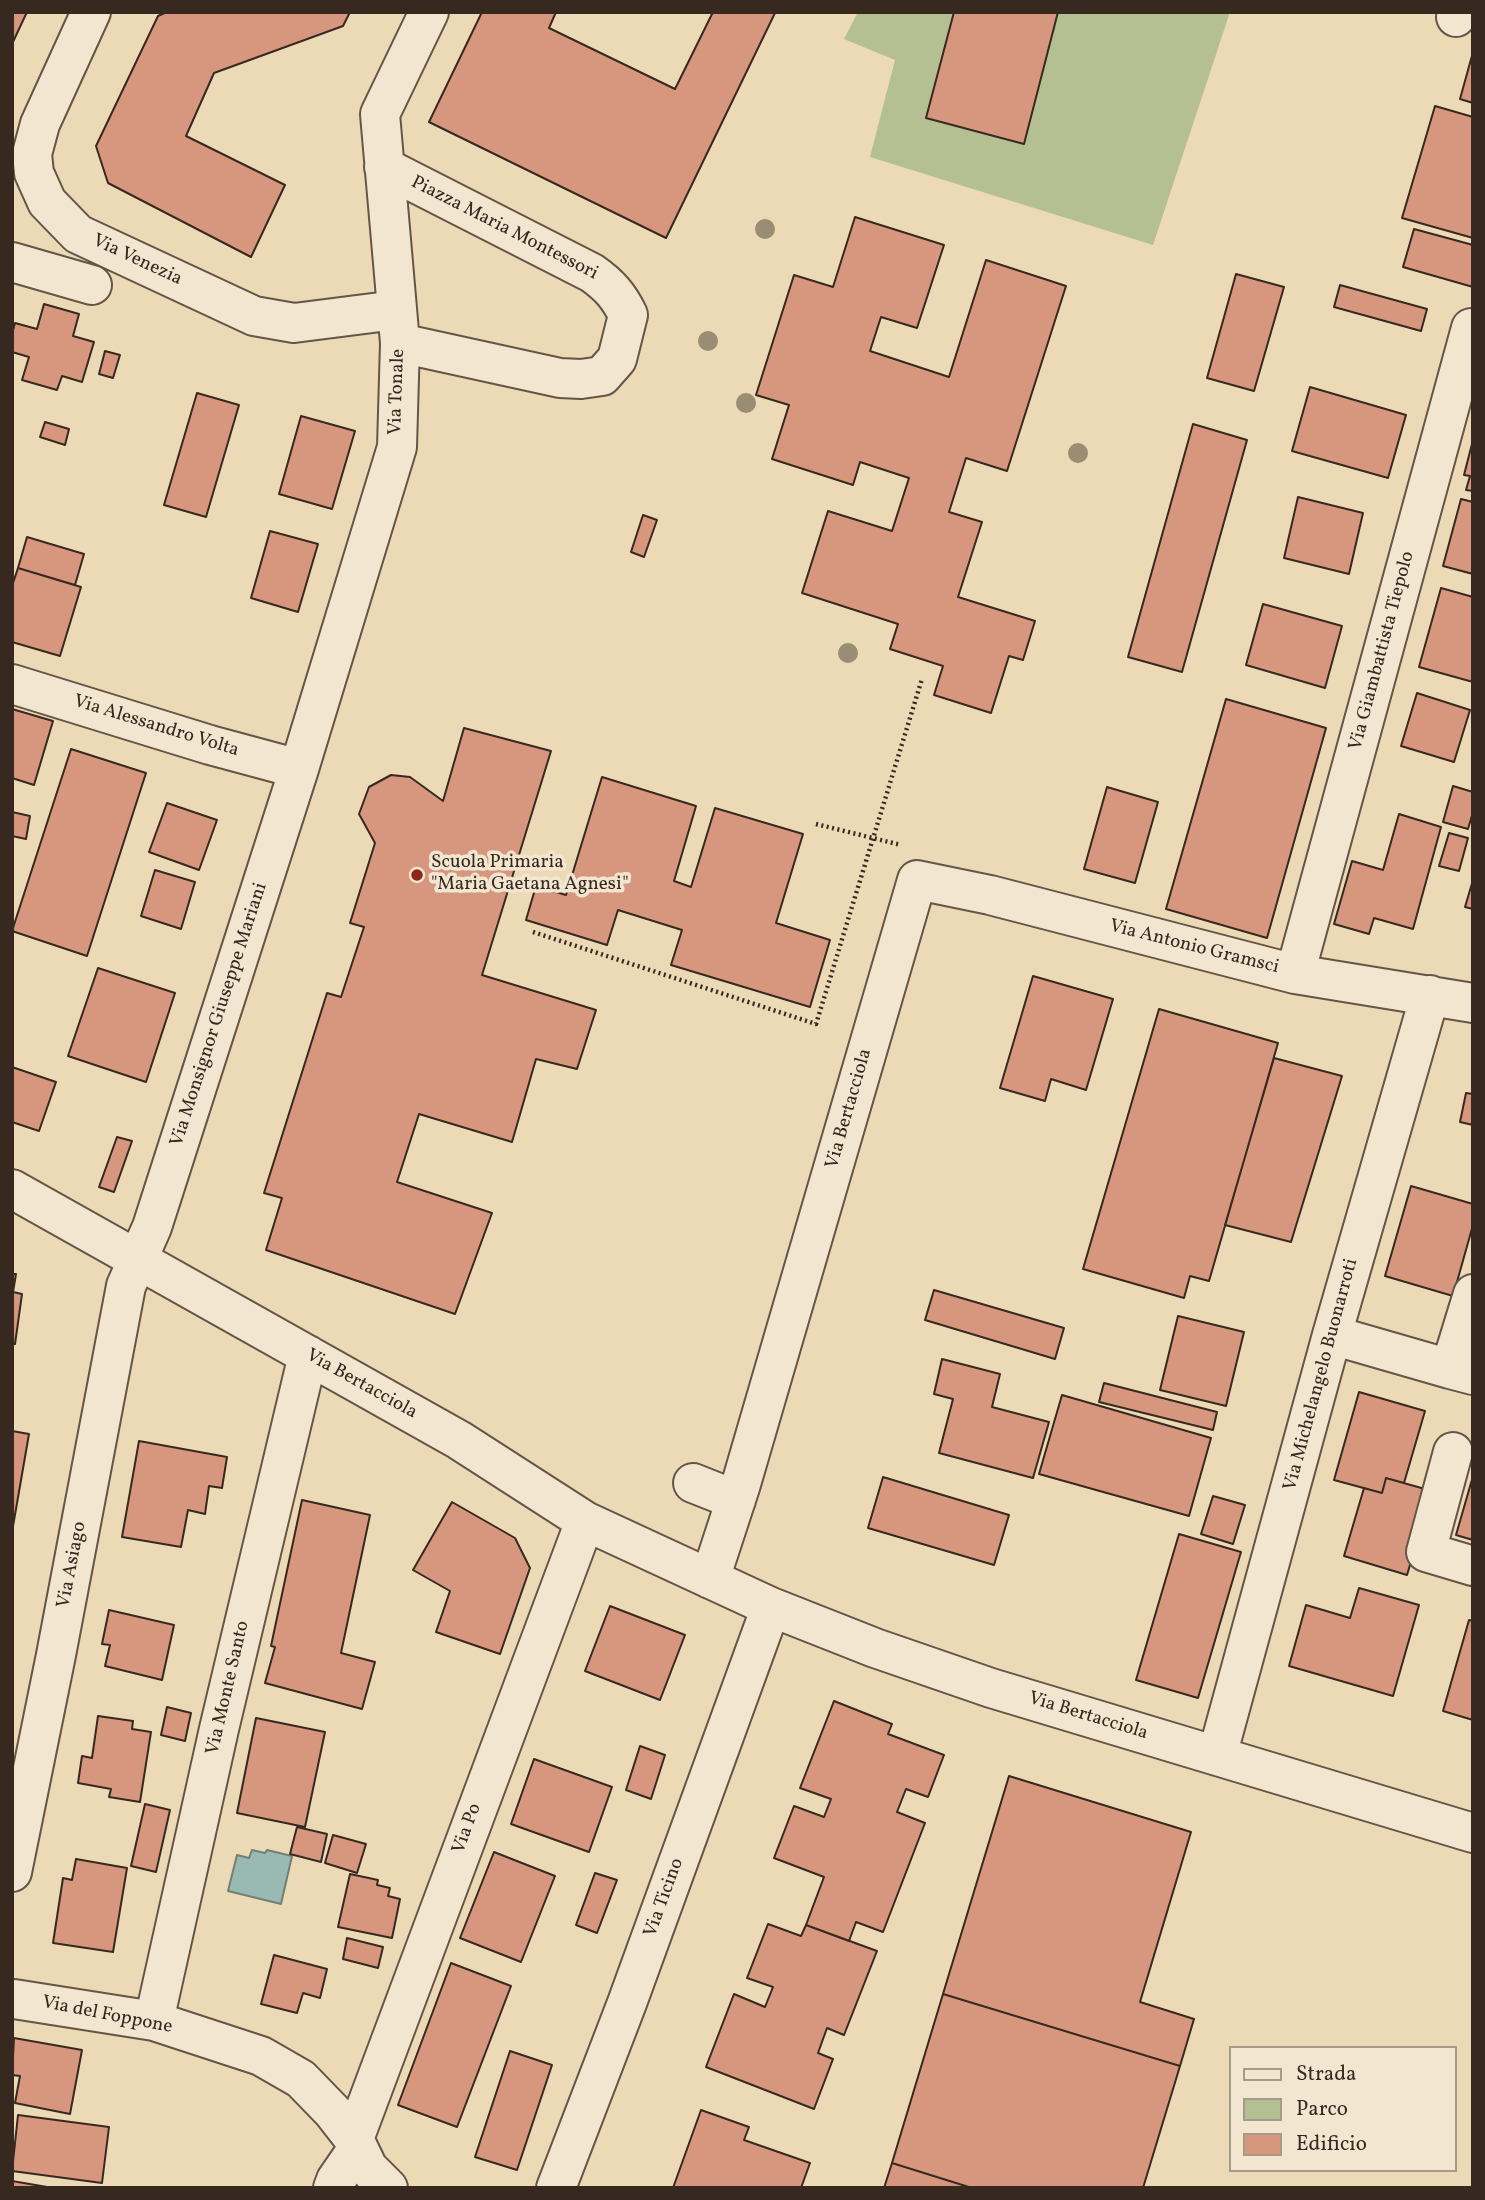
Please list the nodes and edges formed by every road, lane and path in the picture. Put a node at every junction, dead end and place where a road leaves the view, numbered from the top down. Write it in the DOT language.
graph roads {
  1 [pos="91,12"];
  2 [pos="429,12"];
  3 [pos="384,167"];
  4 [pos="14,268"];
  5 [pos="92,285"];
  6 [pos="398,327"];
  7 [pos="1471,328"];
  8 [pos="922,679"];
  9 [pos="12,684"];
  10 [pos="299,769"];
  11 [pos="917,880"];
  12 [pos="533,932"];
  13 [pos="1295,974"];
  14 [pos="1430,995"];
  15 [pos="1473,1003"];
  16 [pos="12,1189"];
  17 [pos="137,1259"];
  18 [pos="1473,1294"];
  19 [pos="1332,1335"];
  20 [pos="308,1355"];
  21 [pos="1462,1372"];
  22 [pos="1453,1452"];
  23 [pos="693,1483"];
  24 [pos="736,1500"];
  25 [pos="585,1521"];
  26 [pos="1473,1566"];
  27 [pos="710,1579"];
  28 [pos="771,1607"];
  29 [pos="1217,1756"];
  30 [pos="1473,1833"];
  31 [pos="12,1872"];
  32 [pos="13,1999"];
  33 [pos="154,2021"];
  34 [pos="356,2144"];
  35 [pos="333,2188"];
  36 [pos="388,2188"];
  37 [pos="556,2188"];
  1 -- 6 [label="street, Via Venezia"];
  2 -- 3 [label="street, Via Tonale"];
  3 -- 6 [label="street, Via Tonale"];
  3 -- 6 [label="street, Piazza Maria Montessori"];
  4 -- 5 [label="street"];
  6 -- 10 [label="street, Via Tonale"];
  7 -- 13 [label="street, Via Giambattista Tiepolo"];
  8 -- 12 [label="path"];
  9 -- 10 [label="street, Via Alessandro Volta"];
  10 -- 17 [label="street, Via Monsignor Giuseppe Mariani"];
  11 -- 13 [label="street, Via Antonio Gramsci"];
  11 -- 24 [label="street, Via Bertacciola"];
  13 -- 14 [label="street, Via Antonio Gramsci"];
  14 -- 15 [label="street, Via Antonio Gramsci"];
  14 -- 19 [label="street, Via Michelangelo Buonarroti"];
  16 -- 17 [label="street, Via Bertacciola"];
  17 -- 20 [label="street, Via Bertacciola"];
  17 -- 31 [label="street, Via Asiago"];
  18 -- 21 [label="street"];
  19 -- 21 [label="street"];
  19 -- 29 [label="street, Via Michelangelo Buonarroti"];
  20 -- 25 [label="street, Via Bertacciola"];
  20 -- 33 [label="street, Via Monte Santo"];
  22 -- 26 [label="street"];
  23 -- 24 [label="street"];
  24 -- 27 [label="street, Via Bertacciola"];
  25 -- 27 [label="street, Via Bertacciola"];
  25 -- 34 [label="street, Via Po"];
  27 -- 28 [label="street, Via Bertacciola"];
  28 -- 29 [label="street, Via Bertacciola"];
  28 -- 37 [label="street, Via Ticino"];
  29 -- 30 [label="street, Via Bertacciola"];
  32 -- 33 [label="street, Via del Foppone"];
  33 -- 34 [label="street, Via del Foppone"];
  34 -- 35 [label="street, Via Po"];
  34 -- 36 [label="street, Via del Foppone"];
}
